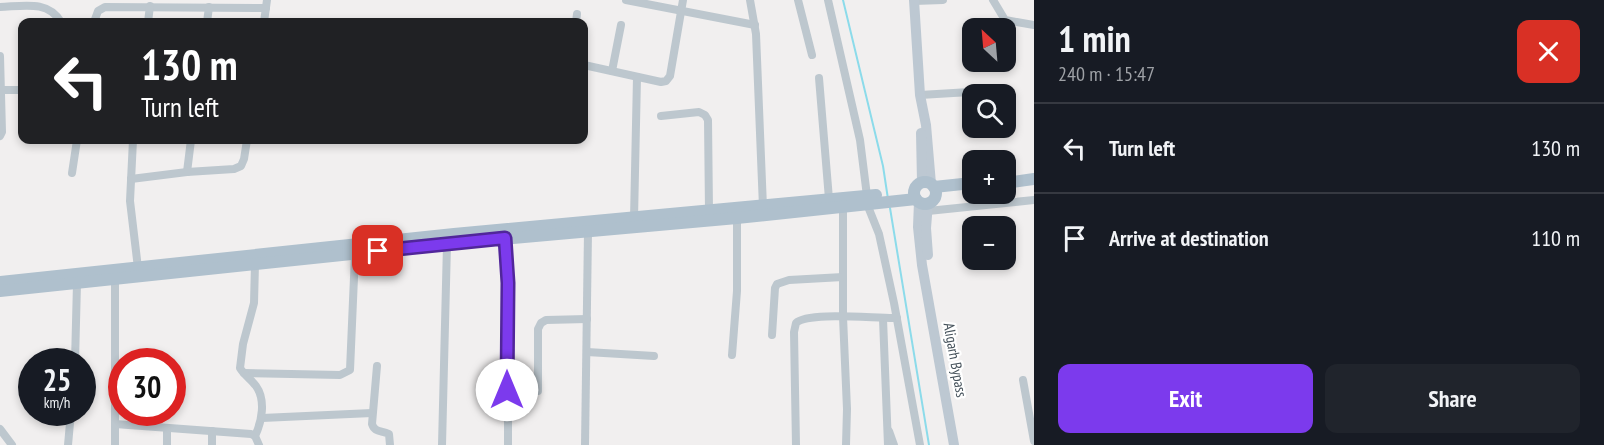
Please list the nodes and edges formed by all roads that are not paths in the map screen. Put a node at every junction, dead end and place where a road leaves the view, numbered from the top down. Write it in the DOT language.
graph roads {
  1 [pos="626,0"];
  2 [pos="683,0"];
  3 [pos="750,0"];
  4 [pos="798,0"];
  5 [pos="828,0"];
  6 [pos="914,0"];
  7 [pos="943,0"];
  8 [pos="993,0"];
  9 [pos="33,3"];
  10 [pos="267,4"];
  11 [pos="213,5"];
  12 [pos="150,6"];
  13 [pos="0,7"];
  14 [pos="681,10"];
  15 [pos="57,18"];
  16 [pos="95,18"];
  17 [pos="148,18"];
  18 [pos="621,25"];
  19 [pos="755,25"];
  20 [pos="1034,25"];
  21 [pos="812,55"];
  22 [pos="0,56"];
  23 [pos="588,66"];
  24 [pos="612,71"];
  25 [pos="637,77"];
  26 [pos="819,78"];
  27 [pos="1,90"];
  28 [pos="18,90"];
  29 [pos="962,93"];
  30 [pos="921,99"];
  31 [pos="661,116"];
  32 [pos="0,136"];
  33 [pos="76,144"];
  34 [pos="133,144"];
  35 [pos="190,144"];
  36 [pos="246,144"];
  37 [pos="72,172"];
  38 [pos="187,172"];
  39 [pos="130,179"];
  40 [pos="1034,179"];
  41 [pos="1016,181"];
  42 [pos="962,185"];
  43 [pos="962,191"];
  44 [pos="922,195"];
  45 [pos="829,199"];
  46 [pos="871,200"];
  47 [pos="1034,200"];
  48 [pos="763,207"];
  49 [pos="843,207"];
  50 [pos="709,211"];
  51 [pos="737,214"];
  52 [pos="634,222"];
  53 [pos="588,231"];
  54 [pos="505,238"];
  55 [pos="447,244"];
  56 [pos="355,254"];
  57 [pos="255,264"];
  58 [pos="138,268"];
  59 [pos="843,277"];
  60 [pos="115,279"];
  61 [pos="0,282"];
  62 [pos="77,283"];
  63 [pos="0,291"];
  64 [pos="843,316"];
  65 [pos="897,318"];
  66 [pos="587,319"];
  67 [pos="883,319"];
  68 [pos="772,335"];
  69 [pos="75,348"];
  70 [pos="115,348"];
  71 [pos="587,352"];
  72 [pos="732,355"];
  73 [pos="654,356"];
  74 [pos="377,366"];
  75 [pos="243,374"];
  76 [pos="1023,380"];
  77 [pos="538,392"];
  78 [pos="372,413"];
  79 [pos="262,418"];
  80 [pos="887,424"];
  81 [pos="70,426"];
  82 [pos="115,426"];
  83 [pos="141,426"];
  84 [pos="167,428"];
  85 [pos="0,429"];
  86 [pos="212,431"];
  87 [pos="255,436"];
  88 [pos="1034,441"];
  89 [pos="12,445"];
  90 [pos="68,445"];
  91 [pos="115,445"];
  92 [pos="167,445"];
  93 [pos="212,445"];
  94 [pos="259,445"];
  95 [pos="390,445"];
  96 [pos="442,445"];
  97 [pos="508,445"];
  98 [pos="585,445"];
  99 [pos="796,445"];
  100 [pos="846,445"];
  101 [pos="888,445"];
  102 [pos="894,445"];
  103 [pos="920,445"];
  104 [pos="954,445"];
  1 -- 14 [label="street"];
  2 -- 14 [label="street"];
  3 -- 19 [label="street"];
  4 -- 21 [label="street"];
  5 -- 46 [label="street"];
  6 -- 7 [label="street"];
  6 -- 30 [label="main road, Aligarh Bypass"];
  8 -- 20 [label="street"];
  9 -- 13 [label="street"];
  9 -- 15 [label="street"];
  10 -- 11 [label="street"];
  11 -- 12 [label="street"];
  12 -- 16 [label="street"];
  12 -- 17 [label="street"];
  14 -- 19 [label="street"];
  14 -- 25 [label="street"];
  18 -- 24 [label="street"];
  19 -- 48 [label="street"];
  22 -- 27 [label="street"];
  23 -- 24 [label="street"];
  24 -- 25 [label="street"];
  25 -- 52 [label="street"];
  26 -- 45 [label="street"];
  27 -- 28 [label="street"];
  27 -- 32 [label="street"];
  29 -- 30 [label="street"];
  30 -- 44 [label="main road, Aligarh Bypass"];
  31 -- 50 [label="street"];
  33 -- 37 [label="street"];
  34 -- 39 [label="street"];
  35 -- 38 [label="street"];
  36 -- 38 [label="street"];
  38 -- 39 [label="street"];
  39 -- 58 [label="street"];
  40 -- 41 [label="main road"];
  42 -- 44 [label="main road"];
  43 -- 44 [label="main road"];
  44 -- 46 [label="main road"];
  44 -- 47 [label="street"];
  44 -- 104 [label="main road, Aligarh Bypass"];
  45 -- 46 [label="main road"];
  45 -- 48 [label="main road"];
  46 -- 49 [label="main road"];
  46 -- 65 [label="street"];
  48 -- 51 [label="main road"];
  49 -- 51 [label="main road"];
  49 -- 59 [label="street"];
  50 -- 51 [label="main road"];
  50 -- 52 [label="main road"];
  51 -- 52 [label="main road"];
  51 -- 72 [label="street"];
  52 -- 53 [label="main road"];
  52 -- 58 [label="main road"];
  53 -- 54 [label="main road"];
  53 -- 66 [label="street"];
  54 -- 55 [label="main road"];
  54 -- 97 [label="street"];
  55 -- 56 [label="main road"];
  55 -- 96 [label="street"];
  56 -- 57 [label="main road"];
  56 -- 75 [label="street"];
  57 -- 60 [label="main road"];
  57 -- 75 [label="street"];
  58 -- 61 [label="main road"];
  59 -- 64 [label="street"];
  59 -- 68 [label="street"];
  60 -- 62 [label="main road"];
  60 -- 70 [label="street"];
  62 -- 63 [label="main road"];
  62 -- 69 [label="street"];
  64 -- 67 [label="street"];
  64 -- 99 [label="street"];
  64 -- 100 [label="street"];
  65 -- 67 [label="street"];
  65 -- 103 [label="street"];
  66 -- 71 [label="street"];
  66 -- 77 [label="street"];
  67 -- 80 [label="street"];
  71 -- 73 [label="street"];
  71 -- 98 [label="street"];
  74 -- 78 [label="street"];
  75 -- 79 [label="street"];
  76 -- 88 [label="street"];
  78 -- 79 [label="street"];
  78 -- 95 [label="street"];
  79 -- 87 [label="street"];
  80 -- 101 [label="street"];
  80 -- 102 [label="street"];
  81 -- 90 [label="street"];
  82 -- 91 [label="street"];
  83 -- 84 [label="street"];
  84 -- 86 [label="street"];
  84 -- 92 [label="street"];
  85 -- 89 [label="street"];
  86 -- 87 [label="street"];
  86 -- 93 [label="street"];
  87 -- 94 [label="street"];
}
